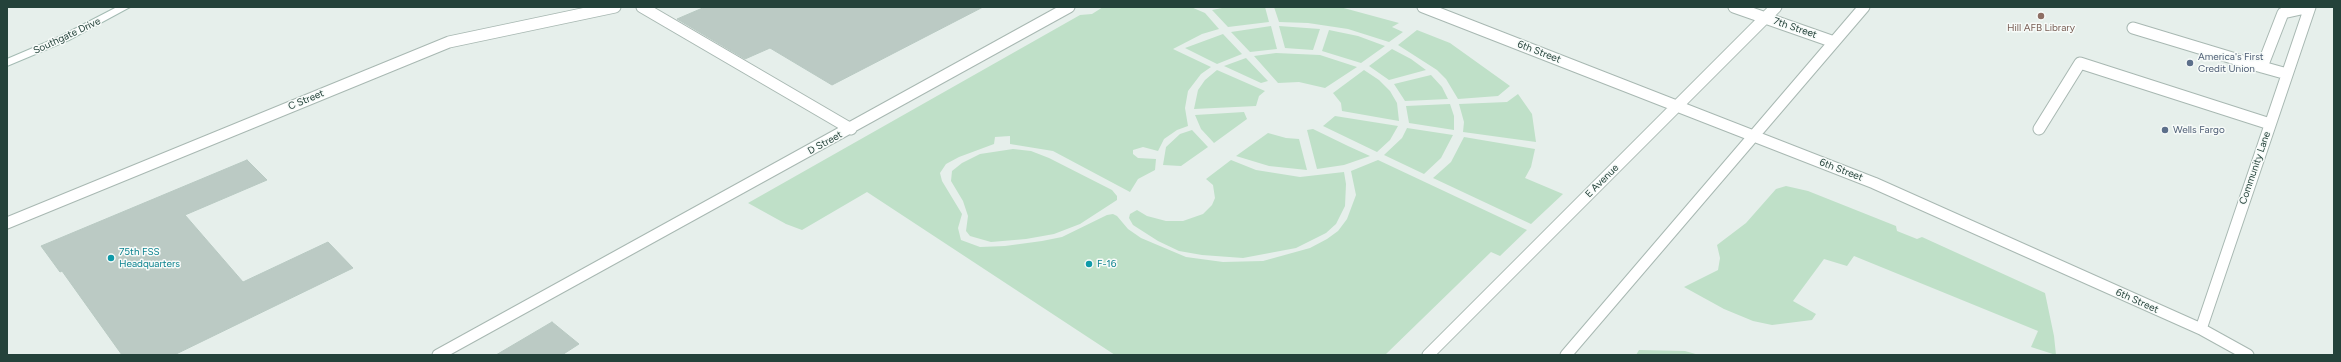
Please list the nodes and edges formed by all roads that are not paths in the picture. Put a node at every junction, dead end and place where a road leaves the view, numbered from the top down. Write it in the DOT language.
graph roads {
  1 [pos="126,7"];
  2 [pos="615,7"];
  3 [pos="642,7"];
  4 [pos="1069,7"];
  5 [pos="1424,7"];
  6 [pos="1734,7"];
  7 [pos="1776,7"];
  8 [pos="1864,7"];
  9 [pos="2310,7"];
  10 [pos="1765,18"];
  11 [pos="2133,28"];
  12 [pos="1834,42"];
  13 [pos="7,63"];
  14 [pos="2262,67"];
  15 [pos="2287,74"];
  16 [pos="1678,106"];
  17 [pos="2270,124"];
  18 [pos="851,129"];
  19 [pos="2039,129"];
  20 [pos="1753,136"];
  21 [pos="7,223"];
  22 [pos="2201,329"];
  23 [pos="438,355"];
  24 [pos="1428,355"];
  25 [pos="1566,355"];
  26 [pos="2248,355"];
  1 -- 13 [label="main road, Southgate Drive"];
  2 -- 21 [label="lane, C Street"];
  3 -- 18 [label="lane"];
  4 -- 18 [label="lane, D Street"];
  5 -- 16 [label="lane, 6th Street"];
  6 -- 10 [label="lane, 7th Street"];
  7 -- 10 [label="lane, E Avenue"];
  8 -- 12 [label="lane"];
  9 -- 14 [label="lane"];
  9 -- 15 [label="lane, Community Lane"];
  10 -- 12 [label="lane, 7th Street"];
  10 -- 16 [label="lane, E Avenue"];
  11 -- 14 [label="lane"];
  12 -- 20 [label="lane"];
  14 -- 15 [label="lane"];
  15 -- 17 [label="lane, Community Lane"];
  16 -- 20 [label="lane, 6th Street"];
  16 -- 24 [label="lane, E Avenue"];
  17 -- 19 [label="lane"];
  17 -- 22 [label="lane, Community Lane"];
  18 -- 23 [label="lane, D Street"];
  20 -- 22 [label="lane, 6th Street"];
  20 -- 25 [label="lane"];
  22 -- 26 [label="lane, 6th Street"];
}
